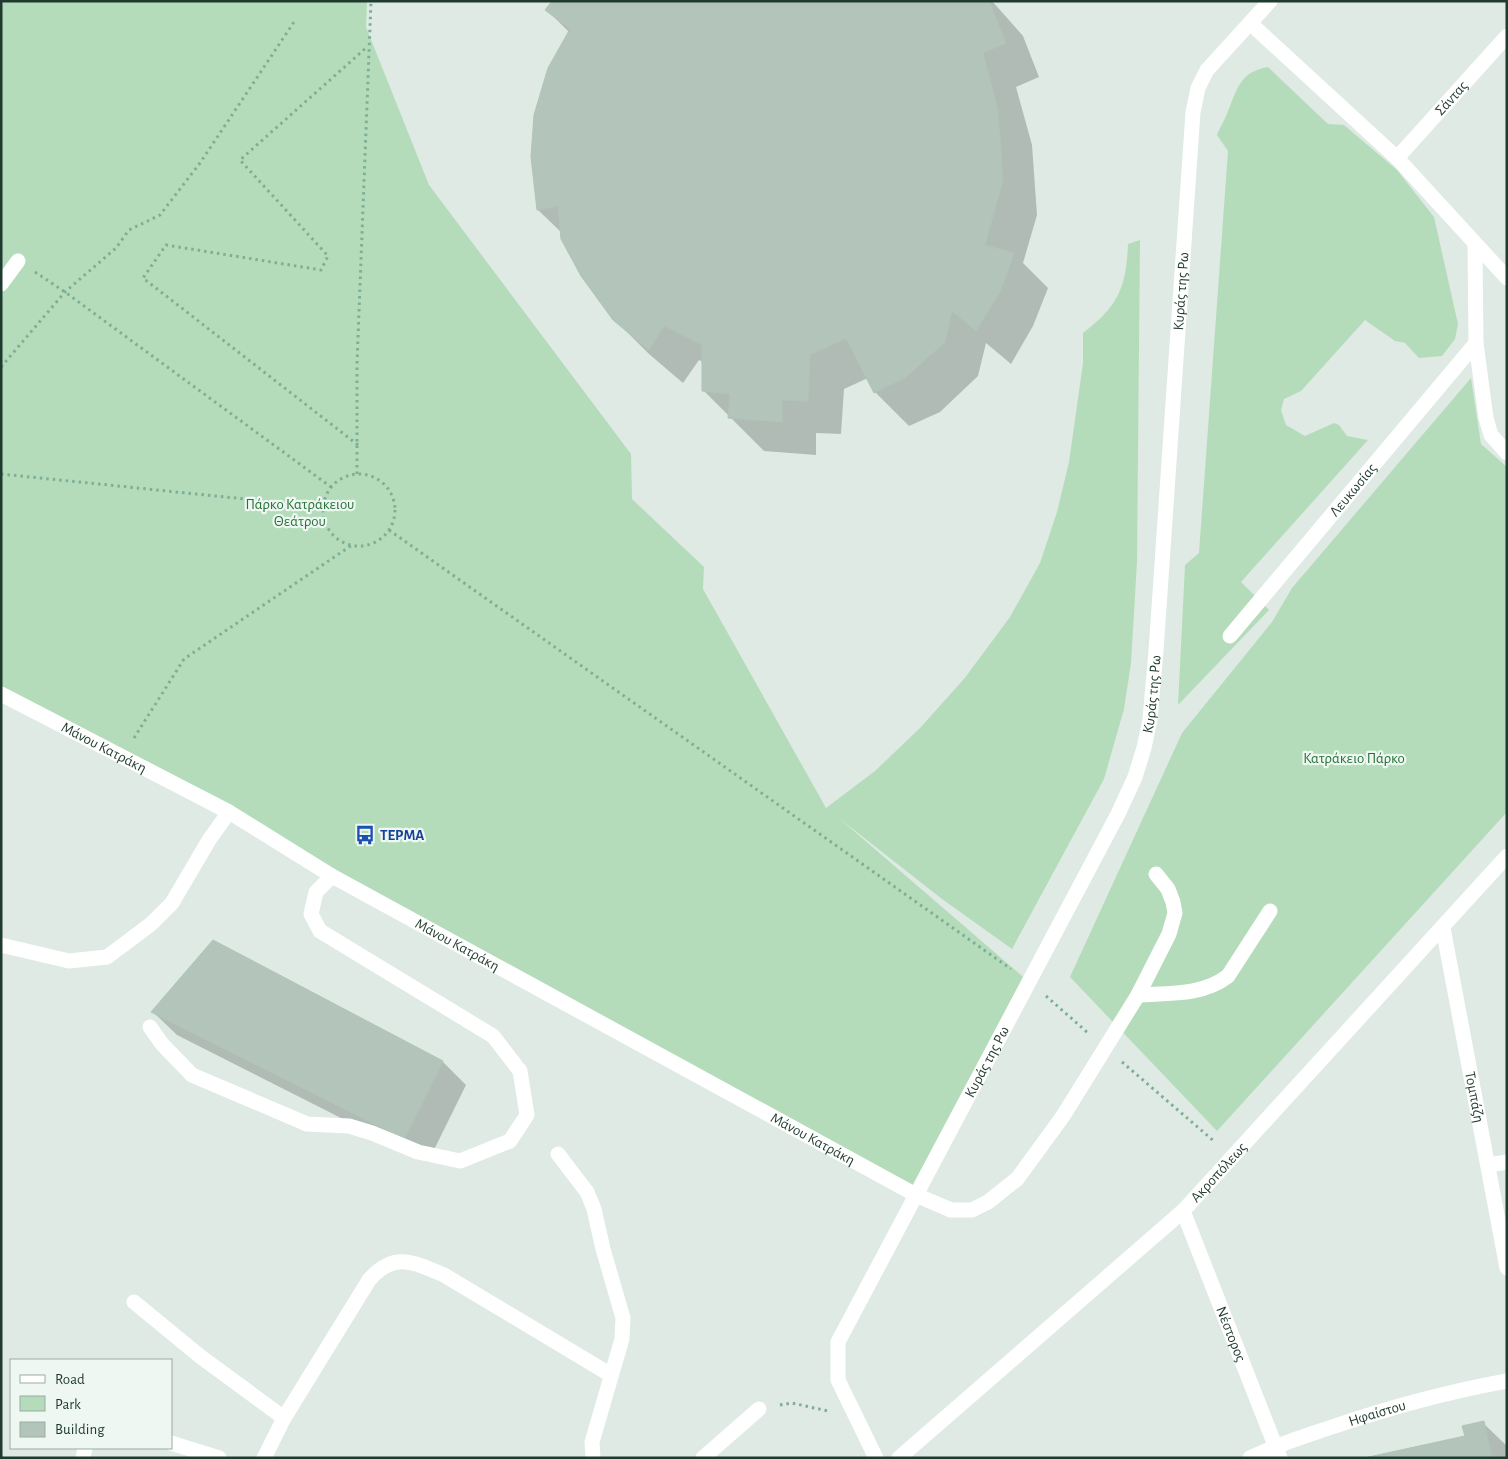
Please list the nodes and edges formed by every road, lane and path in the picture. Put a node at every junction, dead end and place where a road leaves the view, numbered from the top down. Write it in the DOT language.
graph roads {
  1 [pos="370,1"];
  2 [pos="1270,1"];
  3 [pos="296,18"];
  4 [pos="1250,23"];
  5 [pos="1507,36"];
  6 [pos="367,47"];
  7 [pos="1397,158"];
  8 [pos="1475,246"];
  9 [pos="18,261"];
  10 [pos="1507,278"];
  11 [pos="1,284"];
  12 [pos="65,292"];
  13 [pos="1476,343"];
  14 [pos="1,367"];
  15 [pos="358,445"];
  16 [pos="1507,453"];
  17 [pos="1,474"];
  18 [pos="357,474"];
  19 [pos="331,487"];
  20 [pos="323,507"];
  21 [pos="389,530"];
  22 [pos="352,545"];
  23 [pos="1230,636"];
  24 [pos="1,694"];
  25 [pos="122,756"];
  26 [pos="229,812"];
  27 [pos="1507,856"];
  28 [pos="1156,874"];
  29 [pos="332,876"];
  30 [pos="1270,911"];
  31 [pos="1443,928"];
  32 [pos="1,945"];
  33 [pos="1029,982"];
  34 [pos="1138,995"];
  35 [pos="150,1027"];
  36 [pos="1105,1048"];
  37 [pos="558,1154"];
  38 [pos="1232,1157"];
  39 [pos="1507,1162"];
  40 [pos="1489,1165"];
  41 [pos="916,1195"];
  42 [pos="1183,1211"];
  43 [pos="1507,1268"];
  44 [pos="134,1302"];
  45 [pos="611,1375"];
  46 [pos="1507,1381"];
  47 [pos="759,1409"];
  48 [pos="284,1418"];
  49 [pos="858,1418"];
  50 [pos="172,1443"];
  51 [pos="1278,1452"];
  52 [pos="219,1458"];
  53 [pos="264,1458"];
  54 [pos="593,1458"];
  55 [pos="703,1458"];
  56 [pos="876,1458"];
  57 [pos="899,1458"];
  58 [pos="1250,1458"];
  1 -- 6 [label="path"];
  2 -- 4 [label="street, Κυράς της Ρω"];
  3 -- 12 [label="path"];
  4 -- 7 [label="street"];
  4 -- 33 [label="street, Κυράς της Ρω"];
  5 -- 7 [label="street, Σάντας"];
  6 -- 15 [label="path"];
  6 -- 15 [label="path"];
  7 -- 8 [label="street"];
  8 -- 10 [label="street"];
  8 -- 13 [label="street"];
  9 -- 11 [label="street"];
  9 -- 12 [label="path"];
  12 -- 14 [label="path"];
  12 -- 19 [label="path"];
  13 -- 16 [label="street"];
  13 -- 23 [label="street, Λευκωσίας"];
  15 -- 18 [label="path"];
  17 -- 20 [label="path"];
  18 -- 19 [label="path"];
  18 -- 21 [label="path"];
  19 -- 20 [label="path"];
  20 -- 22 [label="path"];
  21 -- 22 [label="path"];
  21 -- 33 [label="path"];
  22 -- 25 [label="path"];
  24 -- 25 [label="street, Μάνου Κατράκη"];
  25 -- 26 [label="street, Μάνου Κατράκη"];
  26 -- 29 [label="street, Μάνου Κατράκη"];
  26 -- 32 [label="street"];
  27 -- 31 [label="street, Ακροπόλεως"];
  28 -- 34 [label="street, Μάνου Κατράκη"];
  29 -- 35 [label="street"];
  29 -- 41 [label="street, Μάνου Κατράκη"];
  30 -- 34 [label="street"];
  31 -- 38 [label="street, Ακροπόλεως"];
  31 -- 40 [label="street, Τομπάζη"];
  33 -- 36 [label="path"];
  33 -- 41 [label="street, Κυράς της Ρω"];
  34 -- 36 [label="street, Μάνου Κατράκη"];
  36 -- 38 [label="path"];
  36 -- 41 [label="street, Μάνου Κατράκη"];
  37 -- 45 [label="street"];
  38 -- 42 [label="street, Ακροπόλεως"];
  39 -- 40 [label="street"];
  40 -- 43 [label="street, Τομπάζη"];
  41 -- 49 [label="street, Κυράς της Ρω"];
  42 -- 51 [label="street, Νέστορος"];
  42 -- 57 [label="street, Ακροπόλεως"];
  44 -- 48 [label="street"];
  45 -- 48 [label="street"];
  45 -- 54 [label="street"];
  46 -- 51 [label="street, Ηφαίστου"];
  47 -- 49 [label="path"];
  47 -- 55 [label="street"];
  48 -- 53 [label="street"];
  49 -- 56 [label="street"];
  50 -- 52 [label="street"];
  51 -- 58 [label="street, Ηφαίστου"];
}
